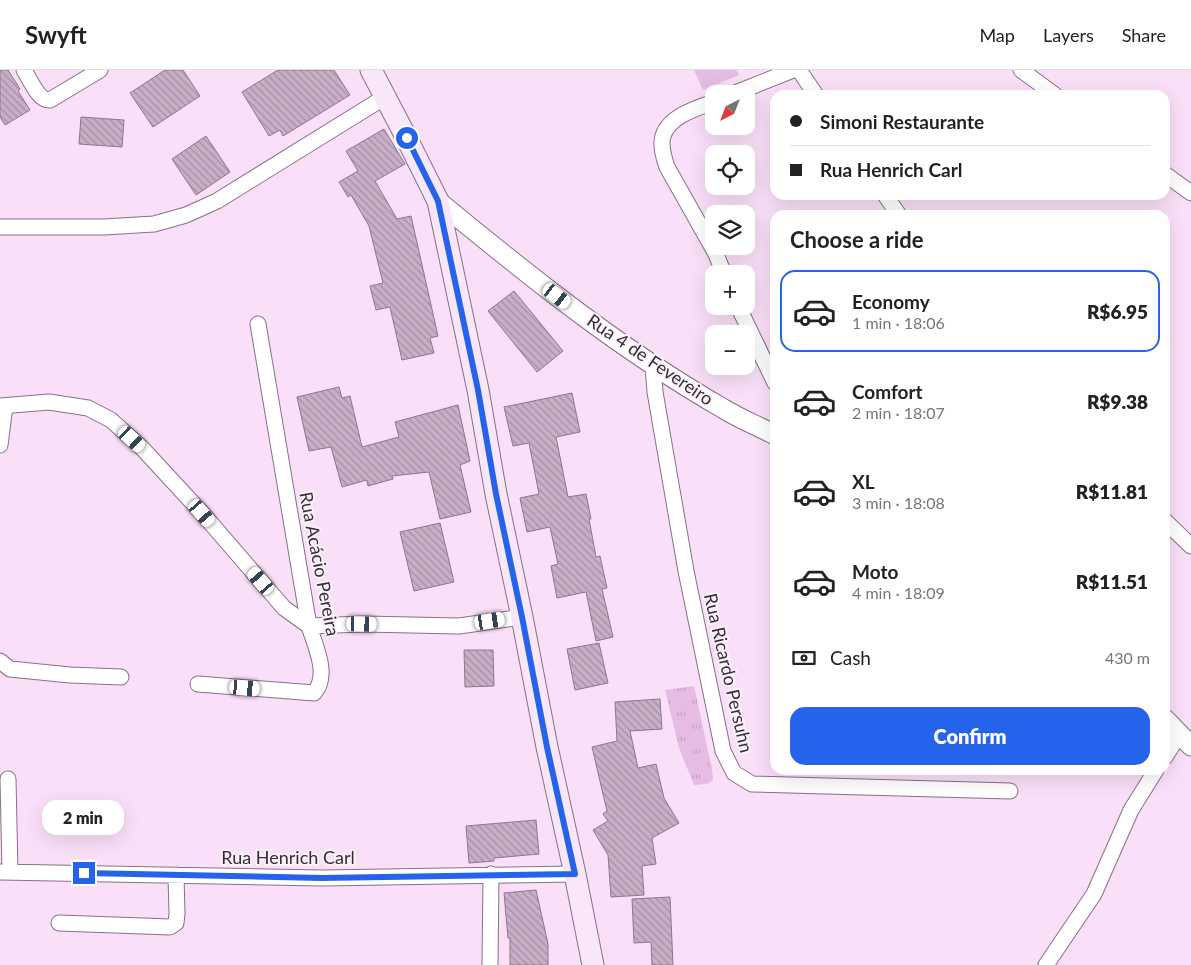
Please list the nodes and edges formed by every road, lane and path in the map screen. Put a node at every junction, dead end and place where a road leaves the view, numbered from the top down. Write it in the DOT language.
graph roads {
  1 [pos="24,70"];
  2 [pos="100,70"];
  3 [pos="371,70"];
  4 [pos="793,70"];
  5 [pos="799,70"];
  6 [pos="1021,70"];
  7 [pos="755,85"];
  8 [pos="813,90"];
  9 [pos="1048,90"];
  10 [pos="385,97"];
  11 [pos="705,106"];
  12 [pos="1170,178"];
  13 [pos="1191,193"];
  14 [pos="438,201"];
  15 [pos="0,227"];
  16 [pos="720,265"];
  17 [pos="742,315"];
  18 [pos="258,324"];
  19 [pos="653,365"];
  20 [pos="770,373"];
  21 [pos="2,406"];
  22 [pos="770,432"];
  23 [pos="0,445"];
  24 [pos="1170,526"];
  25 [pos="1191,546"];
  26 [pos="522,617"];
  27 [pos="309,626"];
  28 [pos="0,661"];
  29 [pos="121,677"];
  30 [pos="198,684"];
  31 [pos="1170,724"];
  32 [pos="1185,741"];
  33 [pos="1170,753"];
  34 [pos="1153,775"];
  35 [pos="8,779"];
  36 [pos="1010,791"];
  37 [pos="5,872"];
  38 [pos="491,874"];
  39 [pos="575,874"];
  40 [pos="176,875"];
  41 [pos="59,923"];
  42 [pos="490,965"];
  43 [pos="593,965"];
  44 [pos="1046,965"];
  1 -- 2 [label="street"];
  3 -- 10 [label="main road"];
  4 -- 7 [label="street"];
  5 -- 8 [label="street"];
  6 -- 9 [label="street"];
  10 -- 14 [label="main road"];
  10 -- 15 [label="street"];
  11 -- 16 [label="street"];
  12 -- 13 [label="street"];
  14 -- 19 [label="street, Rua 4 de Fevereiro"];
  14 -- 26 [label="main road"];
  17 -- 20 [label="street"];
  18 -- 27 [label="street, Rua Acácio Pereira"];
  19 -- 22 [label="street, Rua 4 de Fevereiro"];
  19 -- 36 [label="street, Rua Ricardo Persuhn"];
  21 -- 23 [label="street"];
  21 -- 27 [label="street"];
  24 -- 25 [label="street"];
  26 -- 27 [label="street"];
  26 -- 39 [label="main road"];
  27 -- 30 [label="street, Rua Acácio Pereira"];
  28 -- 29 [label="street"];
  31 -- 32 [label="street"];
  32 -- 33 [label="street"];
  34 -- 44 [label="street"];
  35 -- 37 [label="street"];
  37 -- 40 [label="street, Rua Henrich Carl"];
  38 -- 39 [label="street, Rua Henrich Carl"];
  38 -- 40 [label="street, Rua Henrich Carl"];
  38 -- 42 [label="street"];
  39 -- 43 [label="main road"];
  40 -- 41 [label="street"];
}
